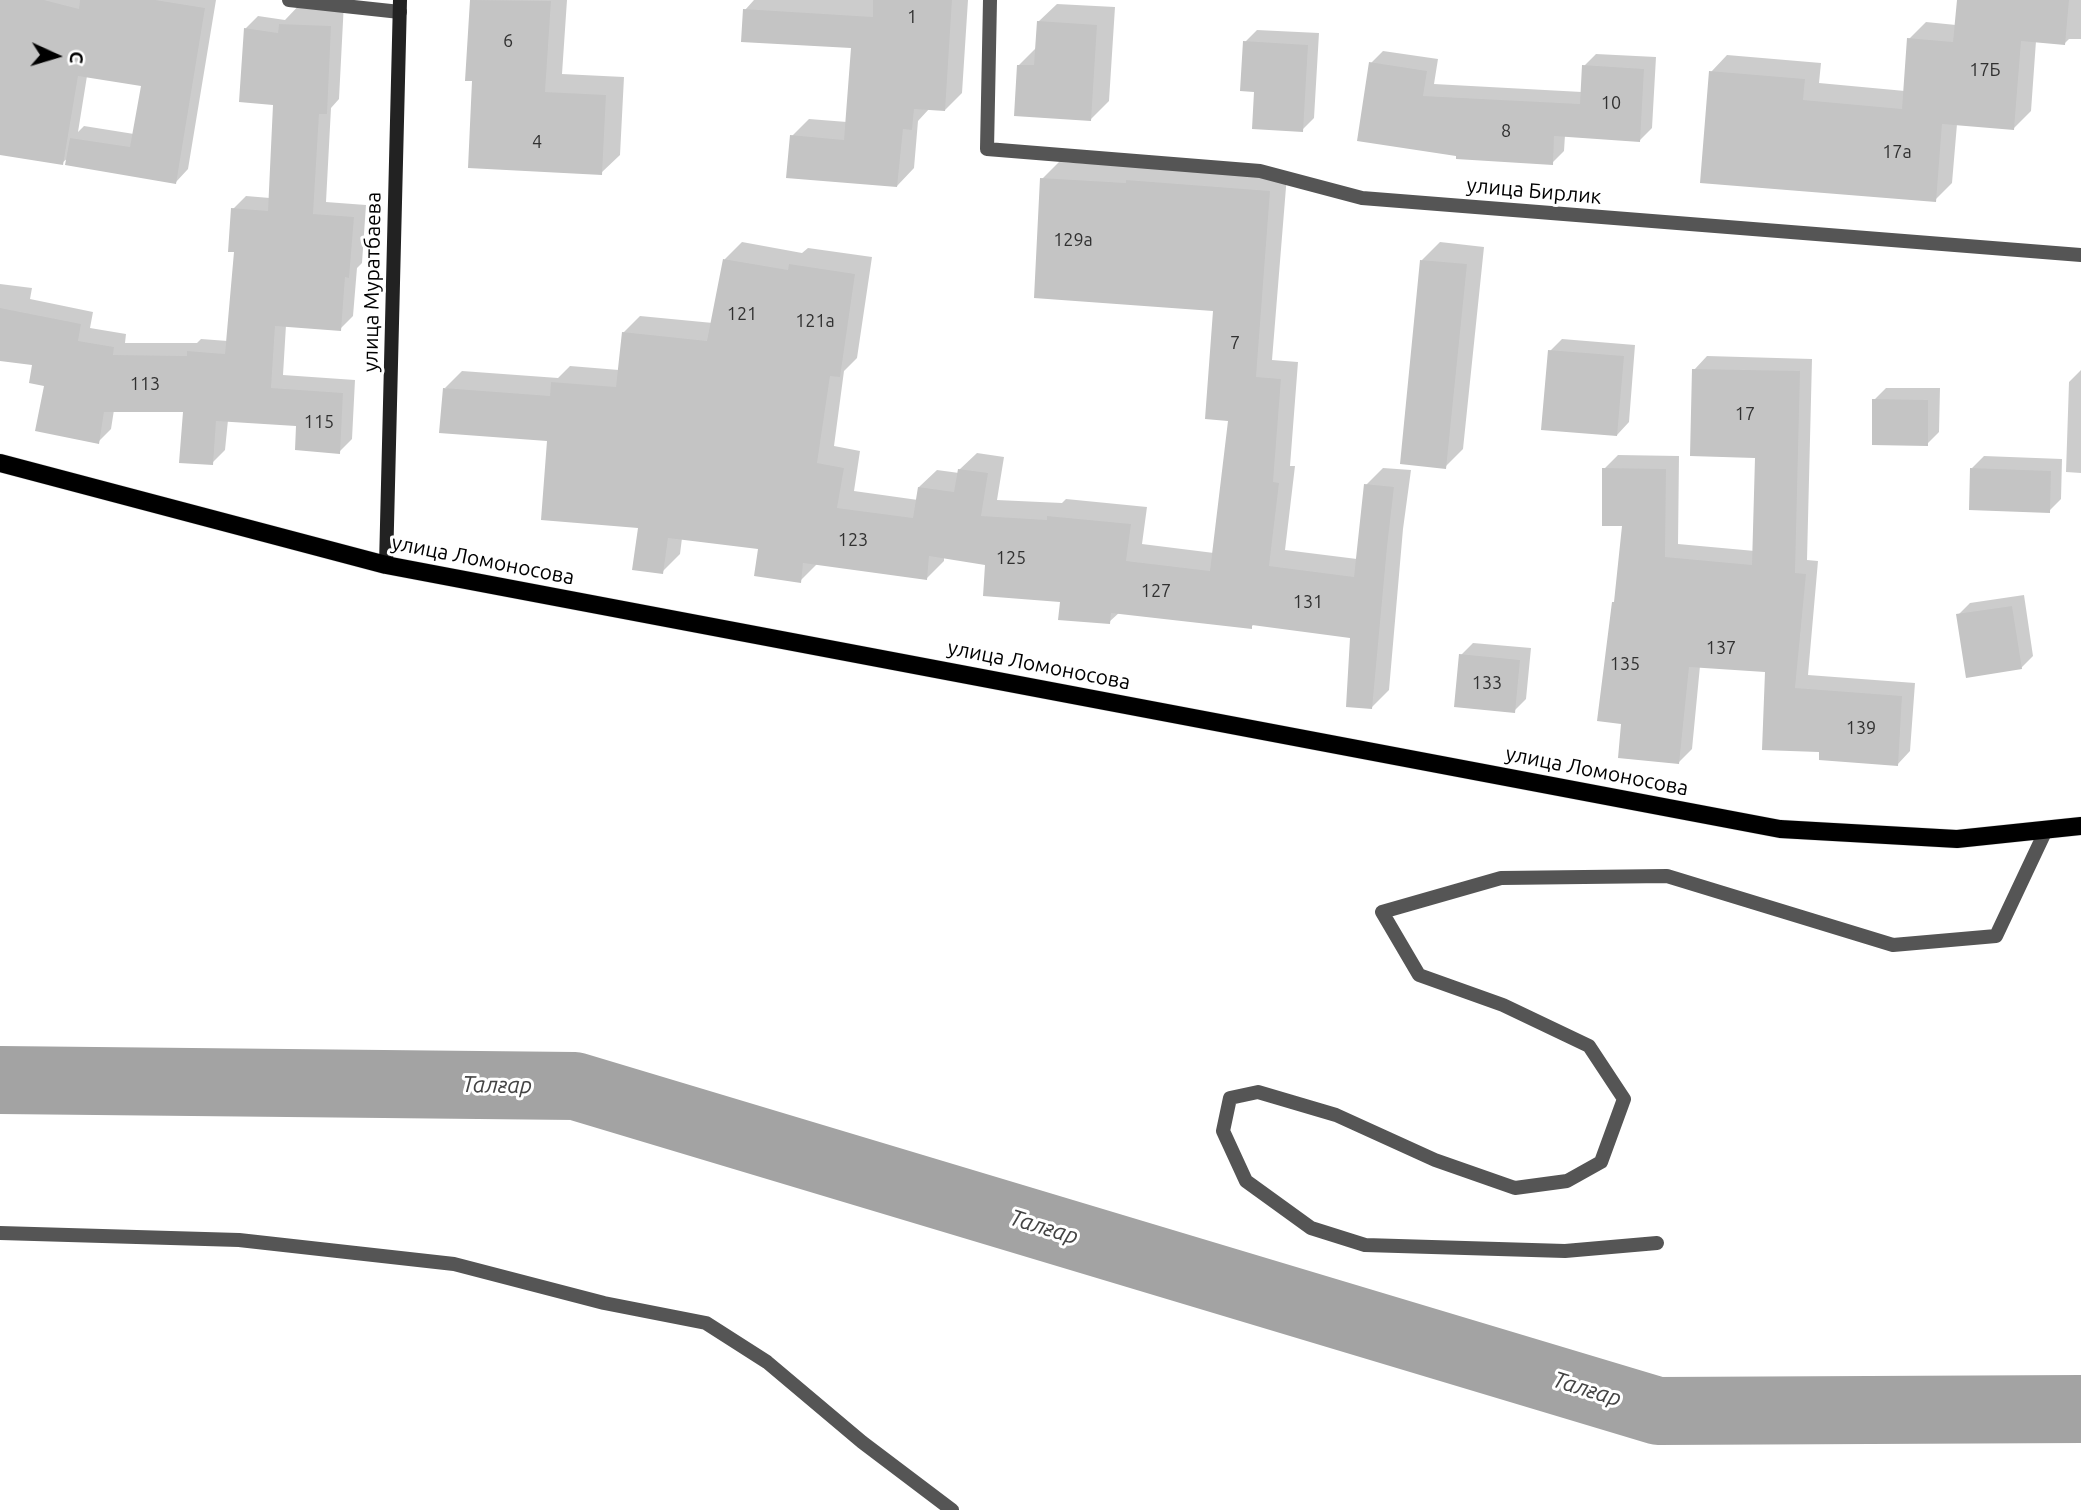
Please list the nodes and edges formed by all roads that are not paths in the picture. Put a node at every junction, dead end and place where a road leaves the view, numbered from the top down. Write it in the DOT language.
graph roads {
  1 [pos="289,0"];
  2 [pos="990,0"];
  3 [pos="400,6"];
  4 [pos="2081,255"];
  5 [pos="0,463"];
  6 [pos="386,565"];
  7 [pos="2081,826"];
  8 [pos="2046,830"];
  9 [pos="0,1233"];
  10 [pos="1657,1243"];
  11 [pos="952,1510"];
  1 -- 3 [label="street"];
  2 -- 4 [label="street, улица Бирлик"];
  3 -- 6 [label="street, улица Муратбаева"];
  5 -- 6 [label="main road, улица Ломоносова"];
  6 -- 8 [label="main road, улица Ломоносова"];
  7 -- 8 [label="main road, улица Ломоносова"];
  8 -- 10 [label="street"];
  9 -- 11 [label="street"];
}
